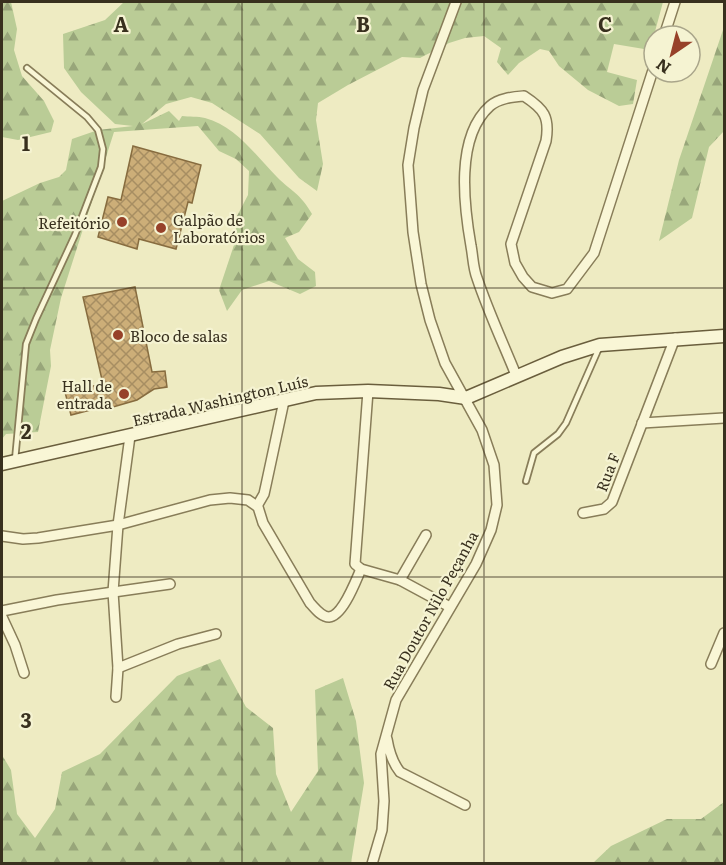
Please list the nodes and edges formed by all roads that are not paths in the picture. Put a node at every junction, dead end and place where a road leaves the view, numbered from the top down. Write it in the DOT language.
graph roads {
  1 [pos="456,2"];
  2 [pos="675,2"];
  3 [pos="668,24"];
  4 [pos="27,68"];
  5 [pos="649,84"];
  6 [pos="724,336"];
  7 [pos="675,338"];
  8 [pos="600,345"];
  9 [pos="516,375"];
  10 [pos="368,391"];
  11 [pos="466,398"];
  12 [pos="284,400"];
  13 [pos="724,418"];
  14 [pos="642,423"];
  15 [pos="130,436"];
  16 [pos="15,460"];
  17 [pos="2,464"];
  18 [pos="526,481"];
  19 [pos="256,506"];
  20 [pos="583,513"];
  21 [pos="118,525"];
  22 [pos="426,535"];
  23 [pos="2,536"];
  24 [pos="361,569"];
  25 [pos="400,580"];
  26 [pos="170,584"];
  27 [pos="113,592"];
  28 [pos="450,607"];
  29 [pos="2,610"];
  30 [pos="2,617"];
  31 [pos="724,633"];
  32 [pos="216,634"];
  33 [pos="711,664"];
  34 [pos="118,668"];
  35 [pos="24,673"];
  36 [pos="116,697"];
  37 [pos="385,734"];
  38 [pos="465,806"];
  39 [pos="372,864"];
  1 -- 11 [label="street, Rua Doutor Nilo Peçanha"];
  2 -- 3 [label="street"];
  4 -- 16 [label="lane"];
  5 -- 9 [label="street"];
  6 -- 7 [label="street"];
  7 -- 8 [label="street"];
  7 -- 14 [label="street, Rua F"];
  8 -- 9 [label="street"];
  8 -- 18 [label="lane"];
  9 -- 11 [label="street"];
  10 -- 11 [label="street, Estrada Washington Luís"];
  10 -- 12 [label="street, Estrada Washington Luís"];
  10 -- 24 [label="street"];
  11 -- 28 [label="street, Rua Doutor Nilo Peçanha"];
  12 -- 15 [label="street, Estrada Washington Luís"];
  12 -- 19 [label="street"];
  13 -- 14 [label="street"];
  14 -- 20 [label="street, Rua F"];
  15 -- 16 [label="street, Estrada Washington Luís"];
  15 -- 21 [label="street"];
  16 -- 17 [label="street, Estrada Washington Luís"];
  19 -- 21 [label="street"];
  19 -- 24 [label="street"];
  21 -- 23 [label="street"];
  21 -- 27 [label="street"];
  22 -- 25 [label="street"];
  24 -- 25 [label="street"];
  25 -- 28 [label="street"];
  26 -- 27 [label="street"];
  27 -- 29 [label="street"];
  27 -- 34 [label="street"];
  28 -- 37 [label="street, Rua Doutor Nilo Peçanha"];
  30 -- 35 [label="street"];
  31 -- 33 [label="street"];
  32 -- 34 [label="street"];
  34 -- 36 [label="street"];
  37 -- 38 [label="street"];
  37 -- 39 [label="street, Rua Doutor Nilo Peçanha"];
}
